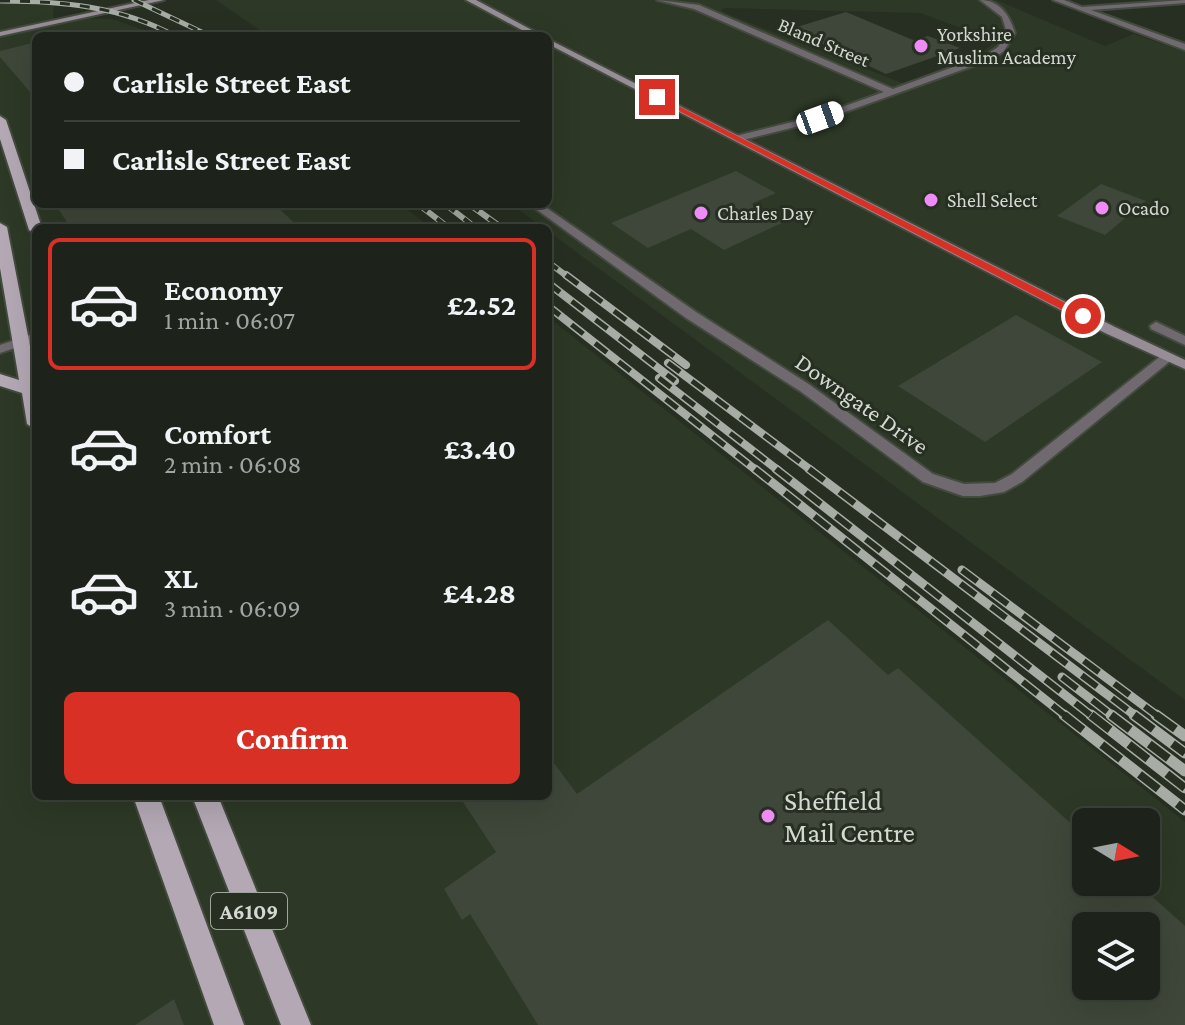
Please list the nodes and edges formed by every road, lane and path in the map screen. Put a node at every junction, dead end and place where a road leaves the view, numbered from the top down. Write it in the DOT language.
graph roads {
  1 [pos="160,0"];
  2 [pos="470,0"];
  3 [pos="661,0"];
  4 [pos="984,0"];
  5 [pos="1057,0"];
  6 [pos="713,1"];
  7 [pos="1185,1"];
  8 [pos="1134,6"];
  9 [pos="696,7"];
  10 [pos="1076,9"];
  11 [pos="1107,20"];
  12 [pos="531,32"];
  13 [pos="0,36"];
  14 [pos="552,43"];
  15 [pos="1185,47"];
  16 [pos="893,92"];
  17 [pos="0,120"];
  18 [pos="739,138"];
  19 [pos="540,208"];
  20 [pos="34,224"];
  21 [pos="0,227"];
  22 [pos="6,313"];
  23 [pos="1156,326"];
  24 [pos="32,338"];
  25 [pos="1185,341"];
  26 [pos="18,343"];
  27 [pos="0,349"];
  28 [pos="1167,358"];
  29 [pos="1185,365"];
  30 [pos="0,380"];
  31 [pos="28,389"];
  32 [pos="32,406"];
  33 [pos="147,800"];
  34 [pos="207,800"];
  35 [pos="229,1025"];
  36 [pos="296,1025"];
  1 -- 13 [label="main road"];
  2 -- 12 [label="main road"];
  3 -- 9 [label="street, Bland Street"];
  4 -- 16 [label="street"];
  5 -- 10 [label="street"];
  6 -- 9 [label="street"];
  7 -- 8 [label="street"];
  8 -- 10 [label="street"];
  8 -- 11 [label="street"];
  9 -- 16 [label="street, Bland Street"];
  10 -- 11 [label="street"];
  11 -- 15 [label="street"];
  14 -- 18 [label="main road"];
  16 -- 18 [label="street"];
  17 -- 20 [label="main road"];
  18 -- 28 [label="main road"];
  19 -- 28 [label="street, Downgate Drive"];
  21 -- 22 [label="main road"];
  22 -- 26 [label="main road"];
  23 -- 25 [label="street"];
  24 -- 26 [label="street"];
  26 -- 27 [label="street"];
  26 -- 31 [label="main road"];
  28 -- 29 [label="main road"];
  30 -- 31 [label="main road"];
  31 -- 32 [label="main road"];
  33 -- 35 [label="main road, A6109"];
  34 -- 36 [label="main road, A6109"];
}
